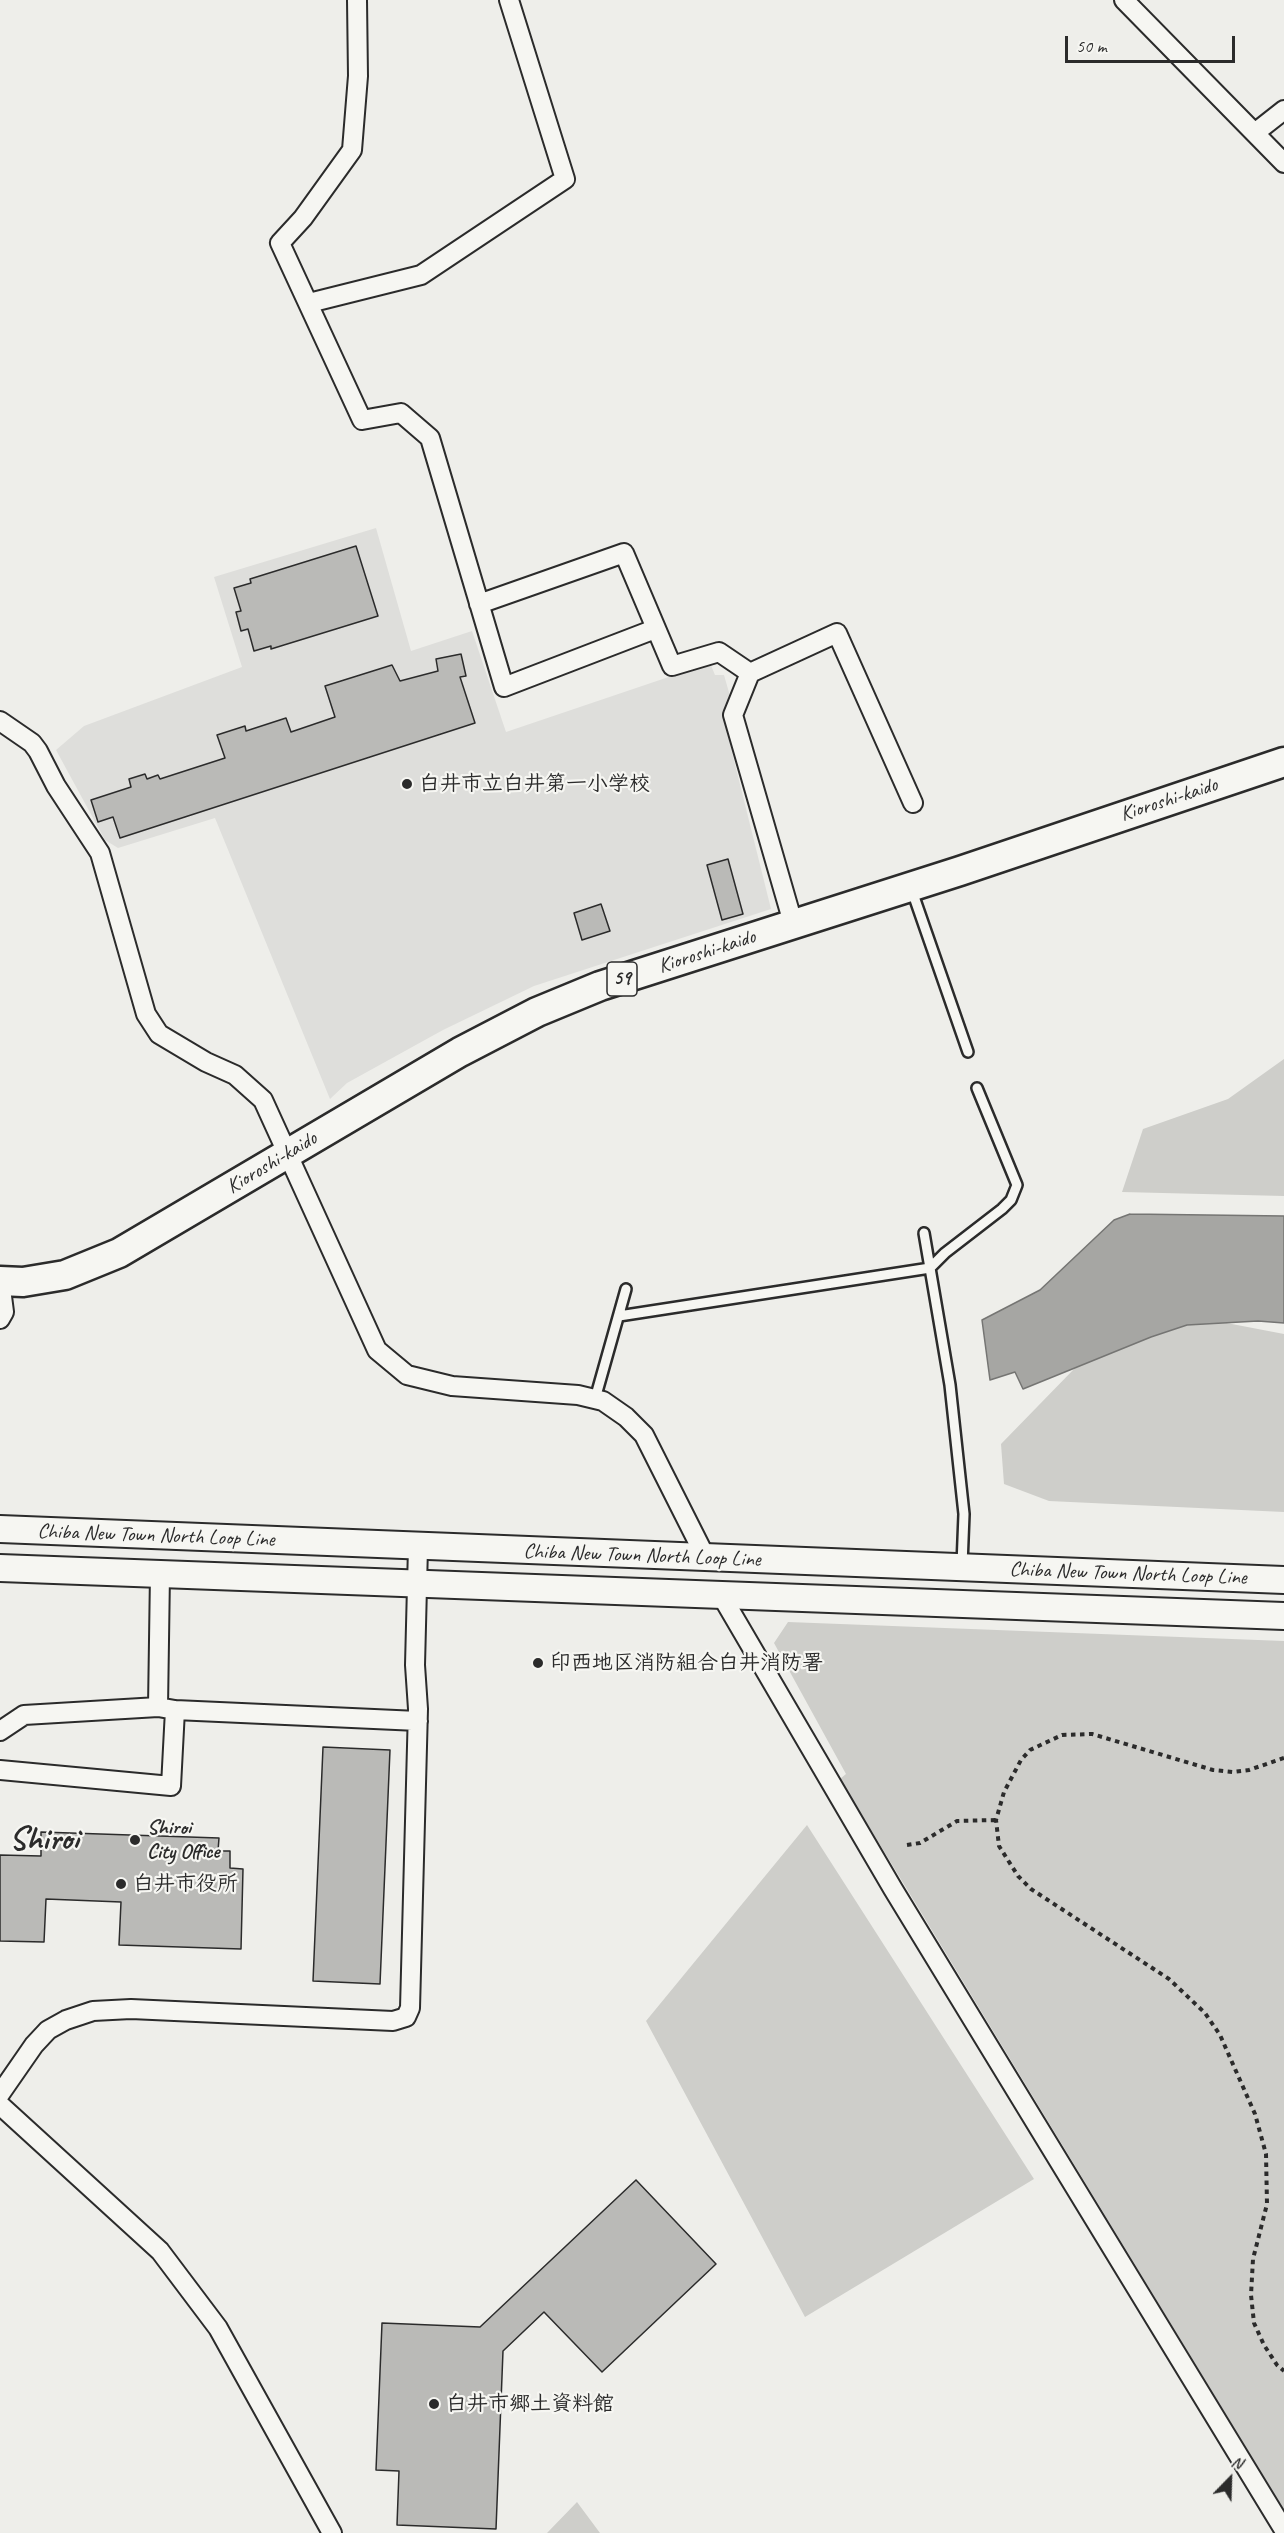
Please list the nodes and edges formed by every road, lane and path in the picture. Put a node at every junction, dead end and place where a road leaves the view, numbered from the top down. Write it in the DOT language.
graph roads {
  1 [pos="357,0"];
  2 [pos="509,0"];
  3 [pos="1125,0"];
  4 [pos="1284,110"];
  5 [pos="1256,132"];
  6 [pos="1284,162"];
  7 [pos="309,303"];
  8 [pos="478,604"];
  9 [pos="655,629"];
  10 [pos="750,673"];
  11 [pos="0,721"];
  12 [pos="1284,762"];
  13 [pos="913,803"];
  14 [pos="911,886"];
  15 [pos="793,924"];
  16 [pos="968,1052"];
  17 [pos="977,1088"];
  18 [pos="288,1152"];
  19 [pos="924,1233"];
  20 [pos="930,1269"];
  21 [pos="0,1281"];
  22 [pos="626,1289"];
  23 [pos="618,1316"];
  24 [pos="0,1319"];
  25 [pos="595,1399"];
  26 [pos="0,1529"];
  27 [pos="418,1547"];
  28 [pos="706,1558"];
  29 [pos="0,1568"];
  30 [pos="962,1568"];
  31 [pos="160,1574"];
  32 [pos="1284,1580"];
  33 [pos="417,1584"];
  34 [pos="721,1595"];
  35 [pos="1284,1616"];
  36 [pos="166,1708"];
  37 [pos="418,1721"];
  38 [pos="0,1731"];
  39 [pos="1284,1758"];
  40 [pos="0,1770"];
  41 [pos="996,1820"];
  42 [pos="907,1845"];
  43 [pos="0,2094"];
  44 [pos="0,2106"];
  45 [pos="1284,2371"];
  46 [pos="1284,2530"];
  47 [pos="332,2533"];
  1 -- 7 [label="street"];
  2 -- 7 [label="street"];
  3 -- 5 [label="street"];
  4 -- 5 [label="street"];
  5 -- 6 [label="street"];
  7 -- 8 [label="street"];
  8 -- 9 [label="street"];
  8 -- 9 [label="street"];
  9 -- 10 [label="street"];
  10 -- 13 [label="street"];
  10 -- 15 [label="street"];
  11 -- 18 [label="street"];
  12 -- 14 [label="main road, Kioroshi-kaido / 59"];
  14 -- 15 [label="main road, Kioroshi-kaido / 59"];
  14 -- 16 [label="lane"];
  15 -- 18 [label="main road, Kioroshi-kaido / 59"];
  17 -- 20 [label="lane"];
  18 -- 21 [label="main road, Kioroshi-kaido / 59"];
  18 -- 25 [label="street"];
  19 -- 20 [label="lane"];
  20 -- 23 [label="lane"];
  20 -- 30 [label="lane"];
  21 -- 24 [label="street"];
  22 -- 23 [label="lane"];
  23 -- 25 [label="lane"];
  25 -- 28 [label="street"];
  26 -- 27 [label="main road, Chiba New Town North Loop Line"];
  27 -- 28 [label="main road, Chiba New Town North Loop Line"];
  27 -- 33 [label="street"];
  28 -- 30 [label="main road, Chiba New Town North Loop Line"];
  29 -- 31 [label="main road, Chiba New Town North Loop Line"];
  30 -- 32 [label="main road, Chiba New Town North Loop Line"];
  31 -- 33 [label="main road, Chiba New Town North Loop Line"];
  31 -- 36 [label="street"];
  33 -- 34 [label="main road, Chiba New Town North Loop Line"];
  33 -- 37 [label="street"];
  34 -- 35 [label="main road, Chiba New Town North Loop Line"];
  34 -- 46 [label="street"];
  36 -- 37 [label="street"];
  36 -- 38 [label="street"];
  36 -- 40 [label="street"];
  37 -- 43 [label="street"];
  39 -- 41 [label="path"];
  41 -- 42 [label="path"];
  41 -- 45 [label="path"];
  44 -- 47 [label="street"];
}
